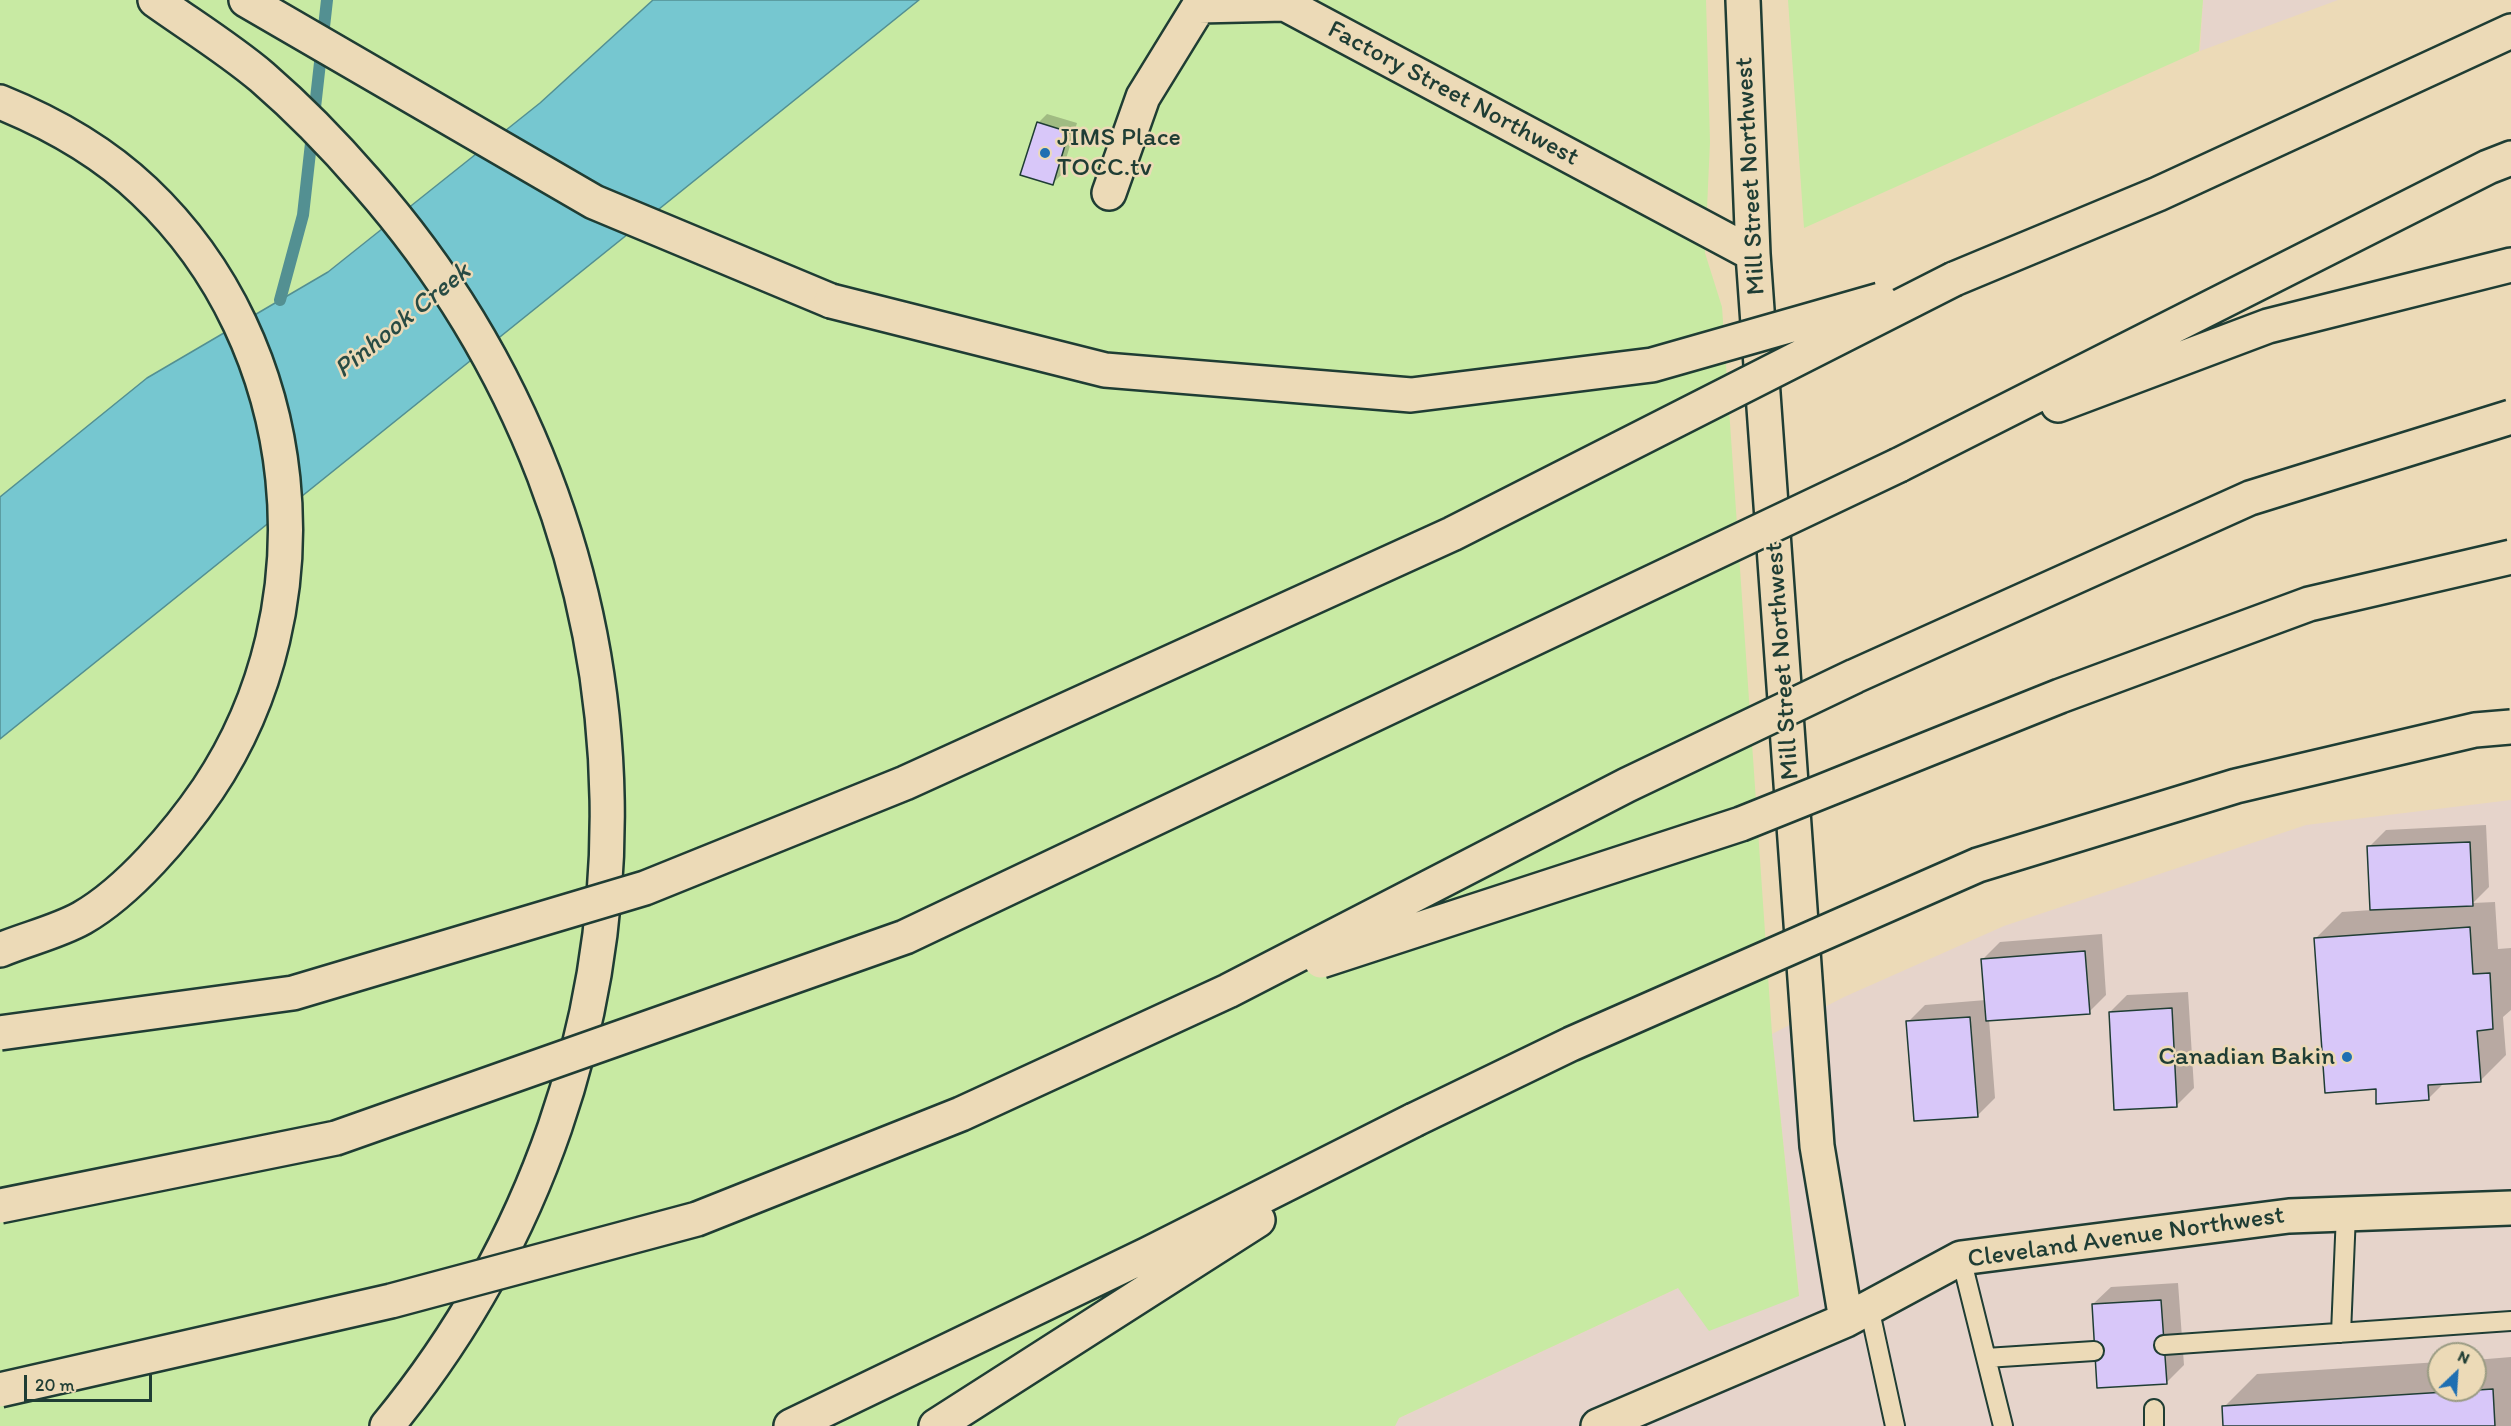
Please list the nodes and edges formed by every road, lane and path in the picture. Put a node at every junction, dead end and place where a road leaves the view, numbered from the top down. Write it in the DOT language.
graph roads {
  1 [pos="155,0"];
  2 [pos="246,0"];
  3 [pos="1743,0"];
  4 [pos="2511,31"];
  5 [pos="0,102"];
  6 [pos="2511,158"];
  7 [pos="1109,193"];
  8 [pos="1753,254"];
  9 [pos="2511,265"];
  10 [pos="1954,279"];
  11 [pos="2511,417"];
  12 [pos="1899,465"];
  13 [pos="2511,557"];
  14 [pos="2511,727"];
  15 [pos="0,950"];
  16 [pos="1228,991"];
  17 [pos="0,1033"];
  18 [pos="1414,1120"];
  19 [pos="0,1206"];
  20 [pos="2511,1208"];
  21 [pos="2346,1214"];
  22 [pos="1961,1258"];
  23 [pos="1858,1313"];
  24 [pos="2511,1321"];
  25 [pos="2341,1333"];
  26 [pos="2164,1345"];
  27 [pos="2094,1350"];
  28 [pos="1986,1358"];
  29 [pos="0,1390"];
  30 [pos="387,1426"];
  31 [pos="790,1426"];
  32 [pos="936,1426"];
  33 [pos="1598,1426"];
  34 [pos="1895,1426"];
  35 [pos="2003,1426"];
  1 -- 30 [label="main road, bridge"];
  2 -- 10 [label="main road, bridge"];
  3 -- 8 [label="main road, Mill Street Northwest"];
  4 -- 10 [label="main road"];
  5 -- 15 [label="main road"];
  6 -- 12 [label="main road"];
  7 -- 8 [label="main road, Factory Street Northwest"];
  8 -- 23 [label="main road, Mill Street Northwest"];
  9 -- 12 [label="main road"];
  10 -- 17 [label="main road, bridge"];
  11 -- 16 [label="main road, bridge"];
  12 -- 19 [label="main road, bridge"];
  13 -- 16 [label="main road, bridge"];
  14 -- 18 [label="main road, bridge"];
  16 -- 29 [label="main road, bridge"];
  18 -- 31 [label="main road"];
  18 -- 32 [label="main road"];
  20 -- 21 [label="main road, Cleveland Avenue Northwest"];
  21 -- 22 [label="main road, Cleveland Avenue Northwest"];
  21 -- 25 [label="lane"];
  22 -- 23 [label="main road, Cleveland Avenue Northwest"];
  22 -- 28 [label="lane"];
  23 -- 33 [label="main road, Cleveland Avenue Northwest"];
  23 -- 34 [label="lane"];
  24 -- 25 [label="lane"];
  25 -- 26 [label="lane"];
  27 -- 28 [label="lane"];
  28 -- 35 [label="lane"];
}
